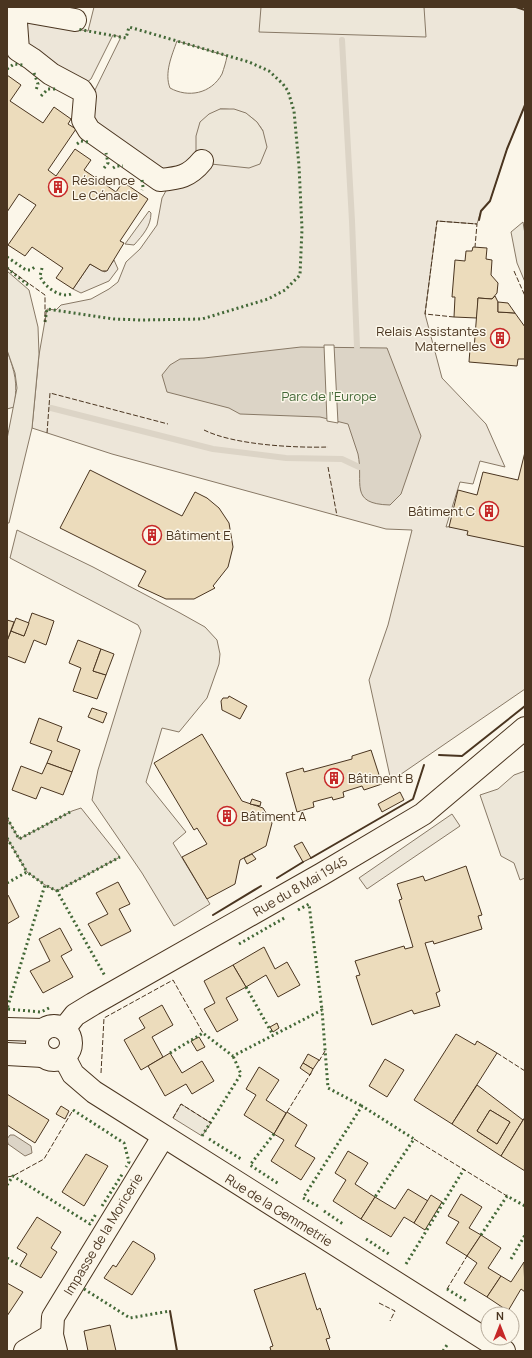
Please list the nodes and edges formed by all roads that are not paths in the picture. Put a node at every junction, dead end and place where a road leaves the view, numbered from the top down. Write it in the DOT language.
graph roads {
  1 [pos="11,8"];
  2 [pos="75,20"];
  3 [pos="202,161"];
  4 [pos="525,728"];
  5 [pos="7,1029"];
  6 [pos="64,1029"];
  7 [pos="42,1030"];
  8 [pos="7,1053"];
  9 [pos="43,1056"];
  10 [pos="64,1057"];
  11 [pos="163,1137"];
  12 [pos="54,1343"];
  13 [pos="25,1351"];
  14 [pos="504,1351"];
  1 -- 2 [label="street"];
  1 -- 3 [label="street"];
  4 -- 6 [label="street, Rue du 8 Mai 1945"];
  5 -- 7 [label="street"];
  5 -- 8 [label="street"];
  6 -- 7 [label="street"];
  6 -- 10 [label="street"];
  7 -- 9 [label="street"];
  8 -- 9 [label="street"];
  9 -- 10 [label="street"];
  10 -- 11 [label="street, Rue de la Gemmetrie"];
  11 -- 12 [label="street, Impasse de la Moricerie"];
  11 -- 14 [label="street, Rue de la Gemmetrie"];
  12 -- 13 [label="street, Impasse de la Moricerie"];
}
